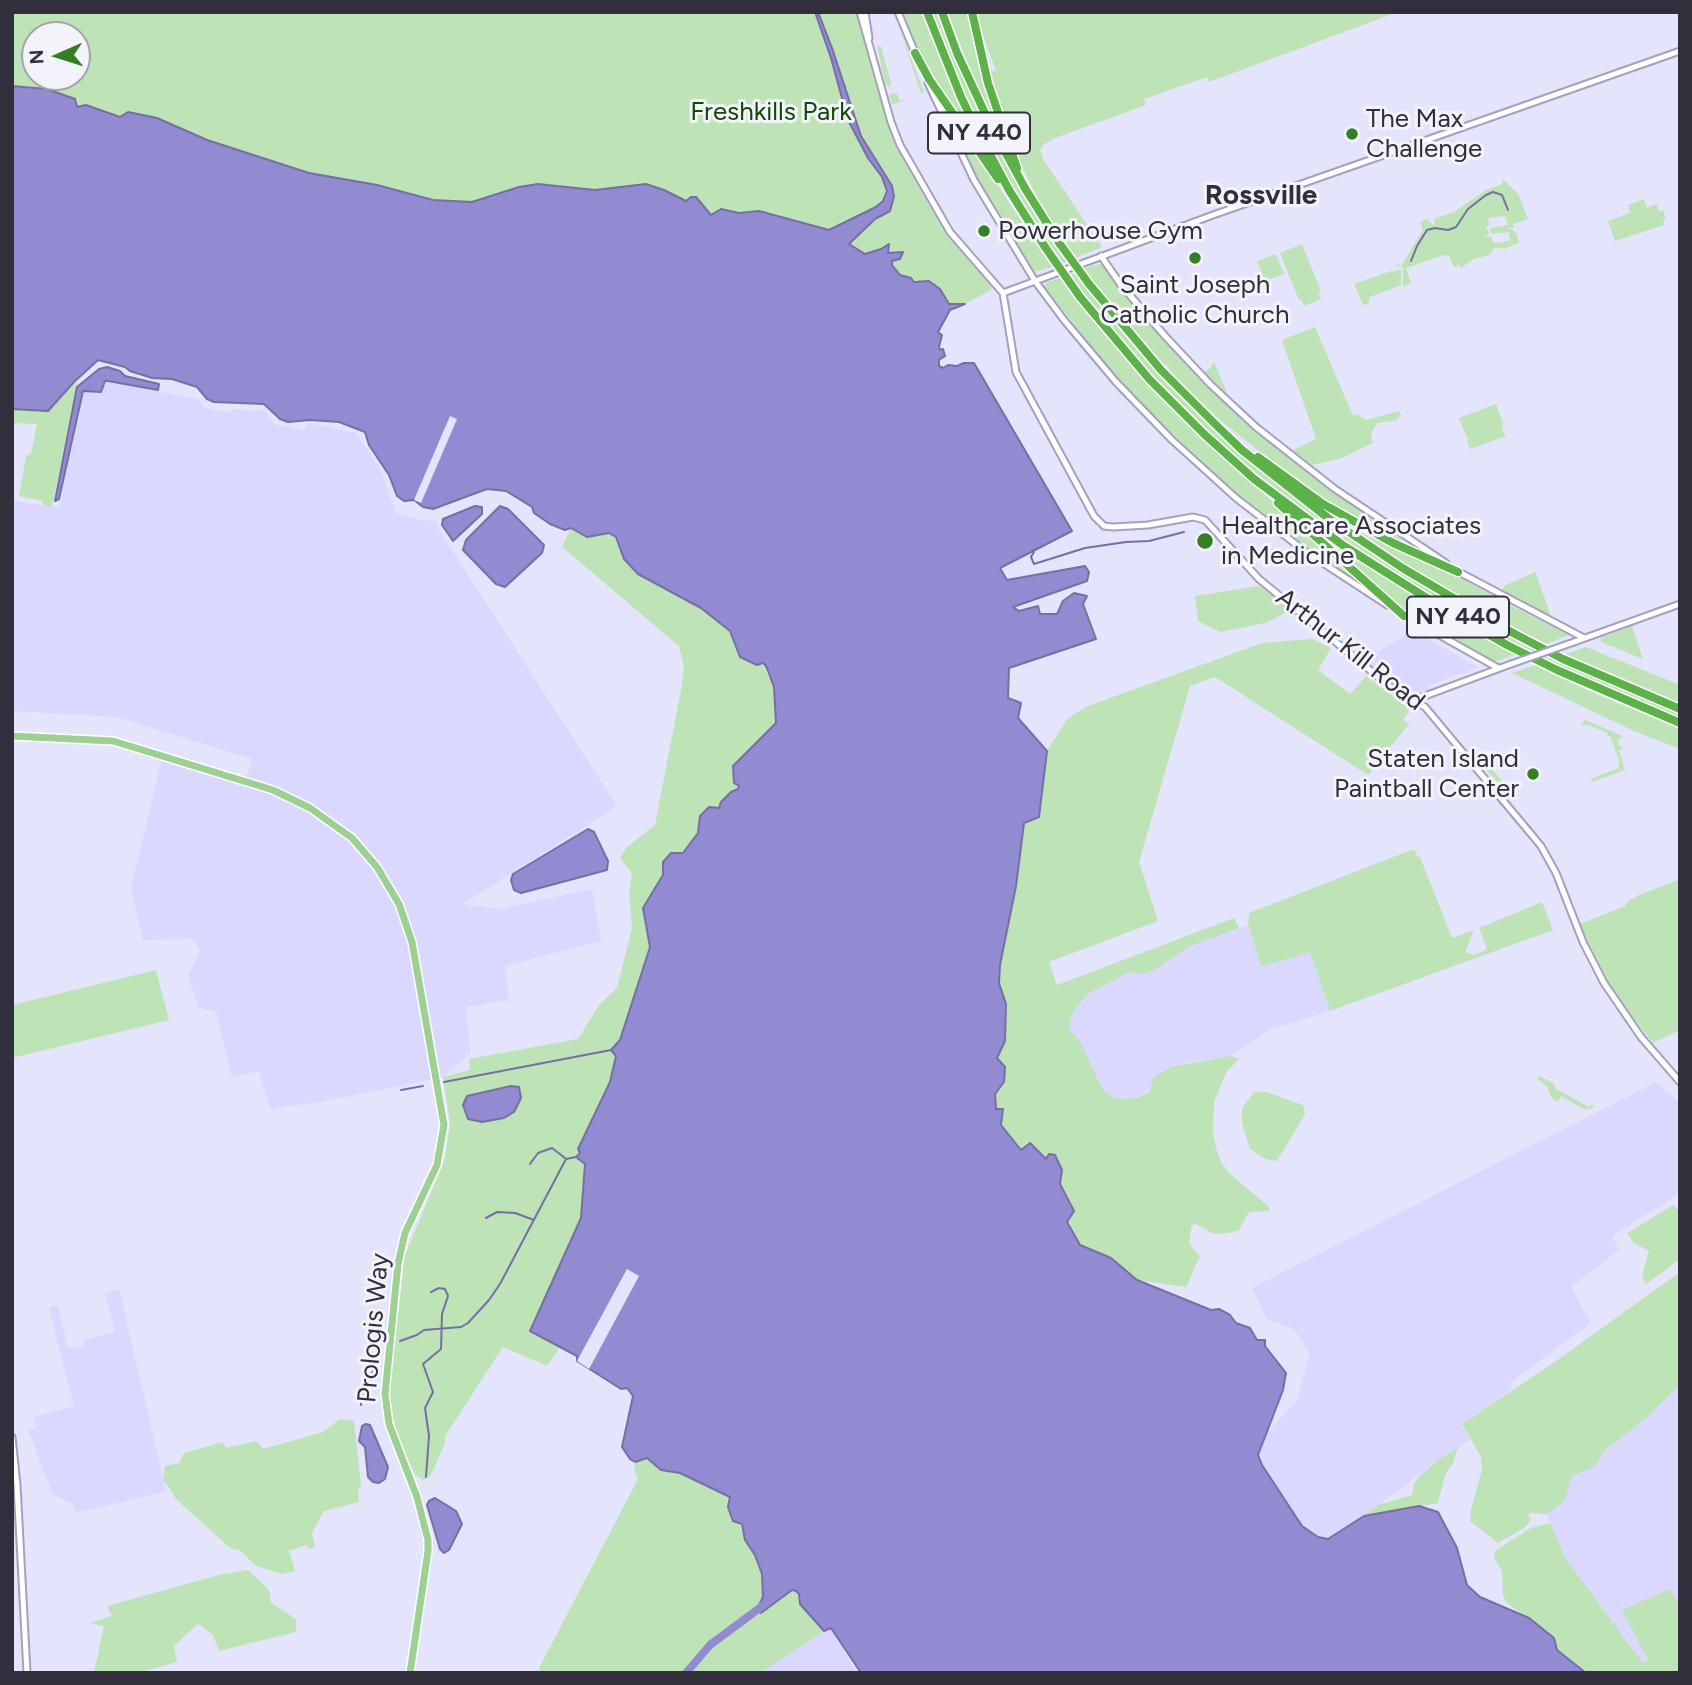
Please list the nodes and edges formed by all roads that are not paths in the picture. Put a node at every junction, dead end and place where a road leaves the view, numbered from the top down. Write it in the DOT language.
graph roads {
  1 [pos="860,12"];
  2 [pos="865,12"];
  3 [pos="898,12"];
  4 [pos="927,12"];
  5 [pos="942,12"];
  6 [pos="972,12"];
  7 [pos="868,41"];
  8 [pos="1680,51"];
  9 [pos="915,53"];
  10 [pos="1019,178"];
  11 [pos="1045,247"];
  12 [pos="1101,256"];
  13 [pos="1035,281"];
  14 [pos="1003,293"];
  15 [pos="1161,370"];
  16 [pos="1254,479"];
  17 [pos="1458,572"];
  18 [pos="1680,604"];
  19 [pos="1404,616"];
  20 [pos="1584,638"];
  21 [pos="1498,668"];
  22 [pos="1414,700"];
  23 [pos="1680,709"];
  24 [pos="1680,723"];
  25 [pos="12,736"];
  26 [pos="1680,1082"];
  27 [pos="12,1437"];
  28 [pos="27,1673"];
  29 [pos="410,1673"];
  1 -- 7 [label="street"];
  2 -- 7 [label="street"];
  3 -- 9 [label="street"];
  4 -- 11 [label="highway, NY 440"];
  5 -- 10 [label="highway, NY 440"];
  6 -- 10 [label="highway"];
  7 -- 14 [label="street"];
  8 -- 12 [label="street"];
  9 -- 11 [label="highway"];
  9 -- 13 [label="street"];
  10 -- 15 [label="highway, NY 440, bridge"];
  11 -- 16 [label="highway, NY 440, bridge"];
  12 -- 13 [label="street"];
  12 -- 17 [label="street"];
  13 -- 14 [label="street"];
  13 -- 19 [label="street"];
  14 -- 22 [label="street, Arthur Kill Road"];
  15 -- 17 [label="highway"];
  15 -- 23 [label="highway, NY 440"];
  16 -- 19 [label="highway"];
  16 -- 24 [label="highway, NY 440"];
  17 -- 20 [label="street"];
  18 -- 20 [label="street"];
  19 -- 21 [label="street"];
  20 -- 21 [label="street, bridge"];
  21 -- 22 [label="street"];
  22 -- 26 [label="street, Arthur Kill Road"];
  25 -- 29 [label="main road, Prologis Way"];
  27 -- 28 [label="street"];
}
